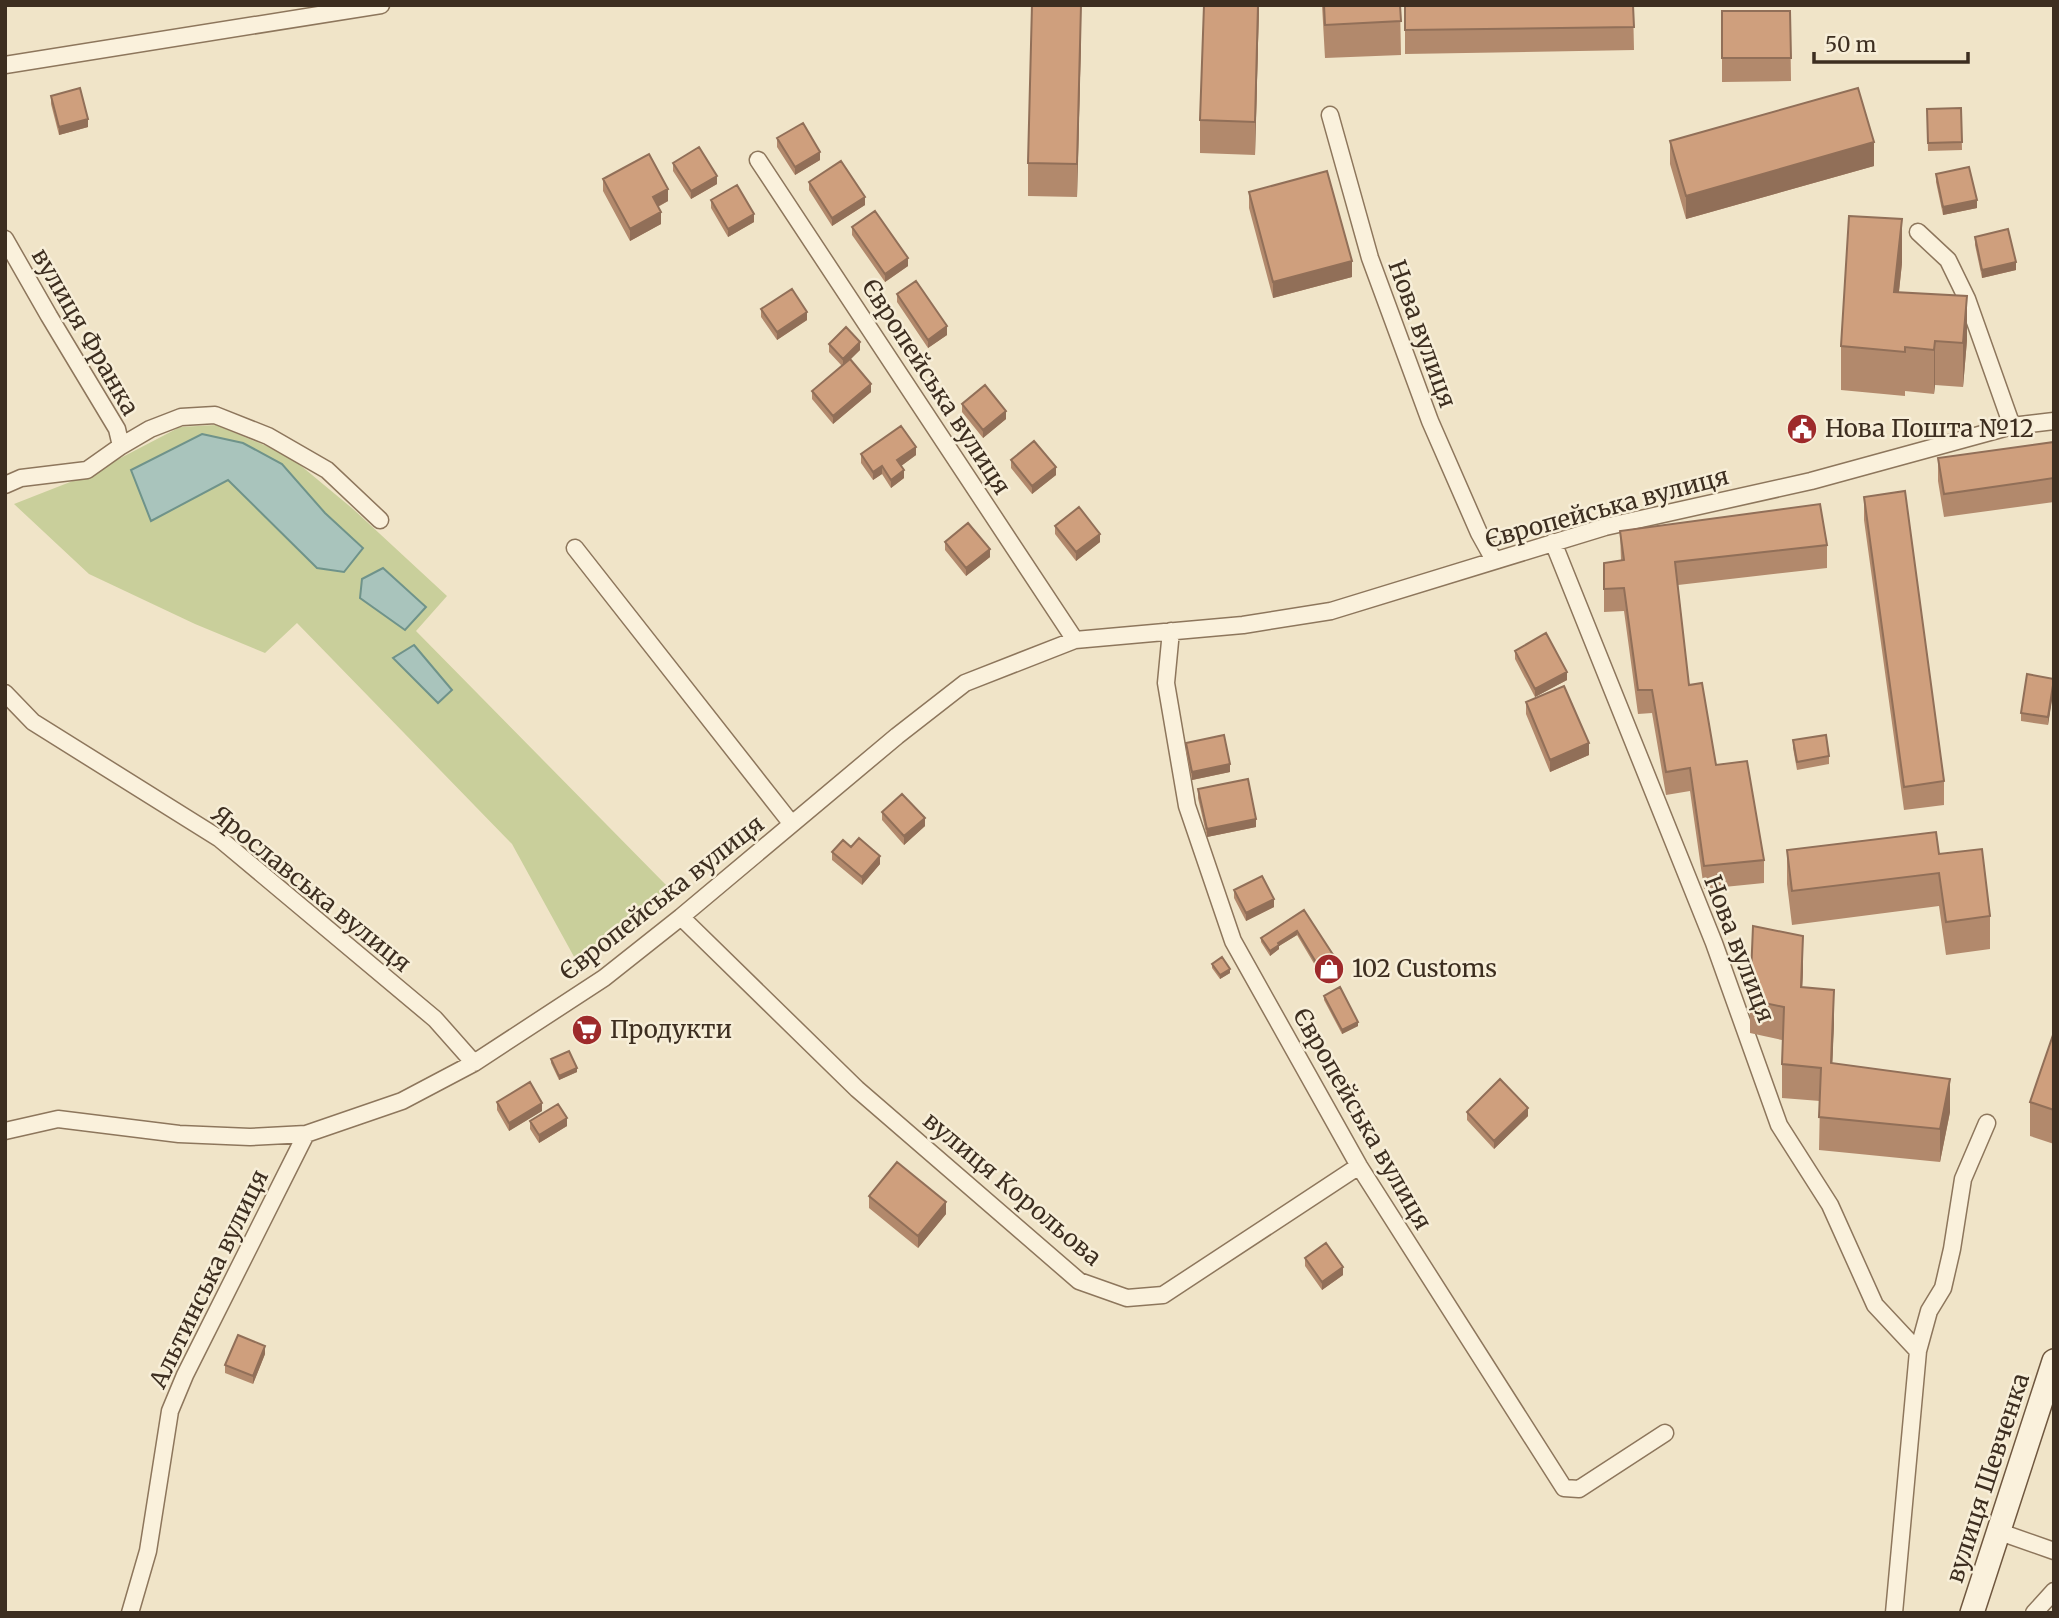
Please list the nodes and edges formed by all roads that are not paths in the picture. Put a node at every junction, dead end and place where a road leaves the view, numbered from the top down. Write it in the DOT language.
graph roads {
  1 [pos="372,6"];
  2 [pos="5,65"];
  3 [pos="1330,115"];
  4 [pos="758,160"];
  5 [pos="1918,232"];
  6 [pos="5,239"];
  7 [pos="2054,421"];
  8 [pos="2012,426"];
  9 [pos="121,446"];
  10 [pos="5,485"];
  11 [pos="380,520"];
  12 [pos="1553,542"];
  13 [pos="575,548"];
  14 [pos="1494,560"];
  15 [pos="1171,631"];
  16 [pos="1075,640"];
  17 [pos="5,693"];
  18 [pos="792,823"];
  19 [pos="681,916"];
  20 [pos="474,1063"];
  21 [pos="1987,1123"];
  22 [pos="5,1131"];
  23 [pos="306,1134"];
  24 [pos="1359,1166"];
  25 [pos="1918,1352"];
  26 [pos="2054,1361"];
  27 [pos="1665,1433"];
  28 [pos="1997,1531"];
  29 [pos="2054,1551"];
  30 [pos="2054,1591"];
  31 [pos="130,1613"];
  32 [pos="1894,1613"];
  33 [pos="1972,1613"];
  34 [pos="2034,1613"];
  1 -- 2 [label="street"];
  3 -- 14 [label="street, Нова вулиця"];
  4 -- 16 [label="street, Європейська вулиця"];
  5 -- 8 [label="street"];
  6 -- 9 [label="street, вулиця Франка"];
  7 -- 8 [label="street, Європейська вулиця"];
  8 -- 12 [label="street, Європейська вулиця"];
  9 -- 10 [label="street"];
  9 -- 11 [label="street, вулиця Франка"];
  12 -- 14 [label="street, Європейська вулиця"];
  12 -- 25 [label="street, Нова вулиця"];
  13 -- 18 [label="street, Європейська вулиця"];
  14 -- 15 [label="street, Європейська вулиця"];
  15 -- 16 [label="street, Європейська вулиця"];
  15 -- 24 [label="street, Європейська вулиця"];
  16 -- 18 [label="street, Європейська вулиця"];
  17 -- 20 [label="street, Ярославська вулиця"];
  18 -- 19 [label="street, Європейська вулиця"];
  19 -- 20 [label="street, Європейська вулиця"];
  19 -- 24 [label="street, вулиця Корольова"];
  20 -- 23 [label="street, Європейська вулиця"];
  21 -- 25 [label="street"];
  22 -- 23 [label="street, Європейська вулиця"];
  23 -- 31 [label="street, Альтинська вулиця"];
  24 -- 27 [label="street, Європейська вулиця"];
  25 -- 32 [label="street"];
  26 -- 28 [label="main road, вулиця Шевченка"];
  28 -- 29 [label="street"];
  28 -- 33 [label="main road, вулиця Шевченка"];
  30 -- 34 [label="street"];
}
